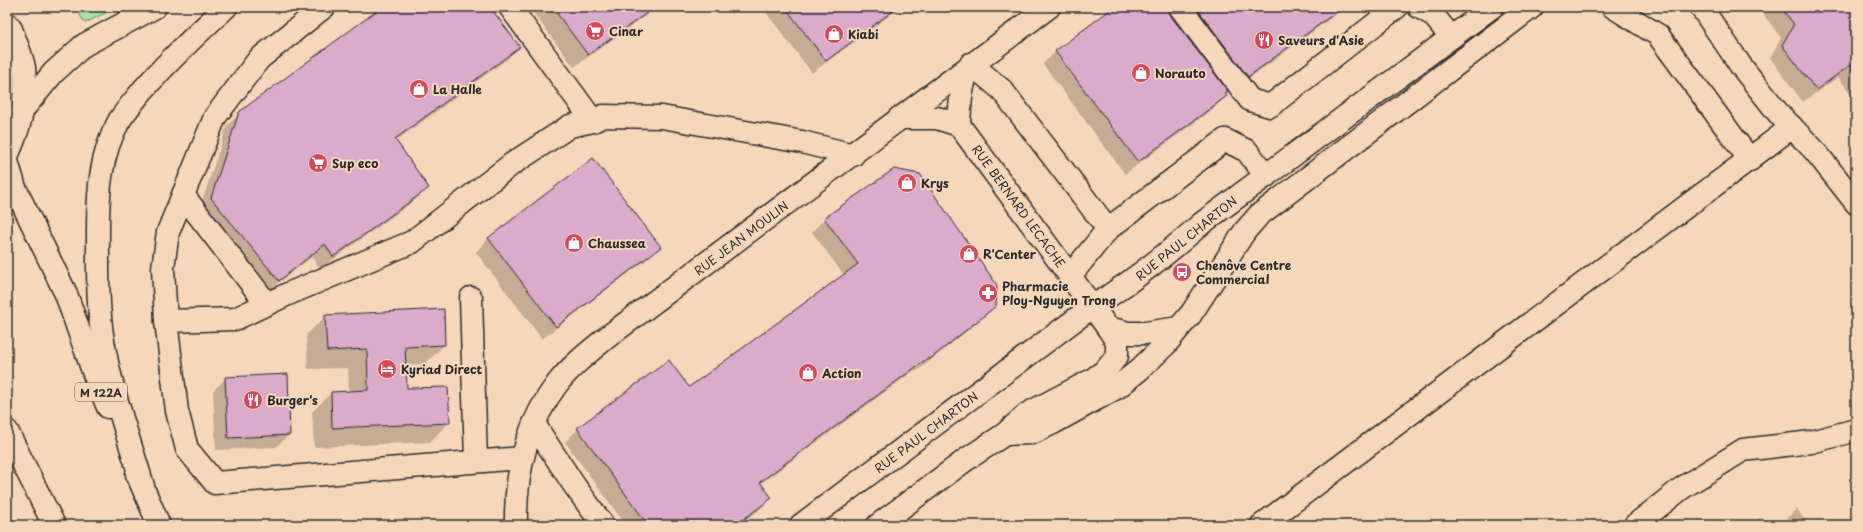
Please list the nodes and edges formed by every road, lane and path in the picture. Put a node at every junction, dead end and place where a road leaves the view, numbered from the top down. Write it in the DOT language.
graph roads {
  1 [pos="155,7"];
  2 [pos="226,7"];
  3 [pos="324,7"];
  4 [pos="510,7"];
  5 [pos="1049,7"];
  6 [pos="1180,7"];
  7 [pos="1397,7"];
  8 [pos="1420,7"];
  9 [pos="1492,7"];
  10 [pos="1532,7"];
  11 [pos="1613,7"];
  12 [pos="1701,7"];
  13 [pos="7,24"];
  14 [pos="1451,38"];
  15 [pos="971,64"];
  16 [pos="24,108"];
  17 [pos="899,118"];
  18 [pos="593,121"];
  19 [pos="960,125"];
  20 [pos="1792,127"];
  21 [pos="852,154"];
  22 [pos="7,156"];
  23 [pos="1750,160"];
  24 [pos="7,161"];
  25 [pos="1266,176"];
  26 [pos="183,195"];
  27 [pos="1856,203"];
  28 [pos="1108,229"];
  29 [pos="1070,276"];
  30 [pos="471,298"];
  31 [pos="267,304"];
  32 [pos="1092,307"];
  33 [pos="166,321"];
  34 [pos="1108,328"];
  35 [pos="1179,328"];
  36 [pos="534,424"];
  37 [pos="1856,430"];
  38 [pos="7,431"];
  39 [pos="1005,434"];
  40 [pos="522,458"];
  41 [pos="476,461"];
  42 [pos="143,486"];
  43 [pos="54,525"];
  44 [pos="159,525"];
  45 [pos="516,525"];
  46 [pos="602,525"];
  47 [pos="801,525"];
  48 [pos="878,525"];
  49 [pos="1262,525"];
  50 [pos="1635,525"];
  1 -- 16 [label="street"];
  2 -- 42 [label="street"];
  3 -- 26 [label="street"];
  4 -- 18 [label="street"];
  5 -- 15 [label="street, RUE JEAN MOULIN"];
  6 -- 7 [label="street"];
  8 -- 14 [label="street"];
  9 -- 14 [label="street, RUE PAUL CHARTON"];
  10 -- 35 [label="street"];
  11 -- 23 [label="street"];
  12 -- 20 [label="street"];
  13 -- 16 [label="street"];
  14 -- 25 [label="street, RUE PAUL CHARTON"];
  15 -- 17 [label="street, RUE JEAN MOULIN"];
  15 -- 19 [label="street"];
  15 -- 28 [label="street"];
  16 -- 22 [label="street"];
  17 -- 19 [label="street"];
  17 -- 21 [label="street, RUE JEAN MOULIN"];
  18 -- 21 [label="street"];
  18 -- 31 [label="street"];
  19 -- 29 [label="street, RUE BERNARD LECACHE"];
  20 -- 23 [label="street"];
  20 -- 27 [label="street"];
  21 -- 36 [label="street, RUE JEAN MOULIN"];
  23 -- 49 [label="street"];
  24 -- 42 [label="street, M 122A"];
  25 -- 28 [label="street"];
  25 -- 32 [label="street, RUE PAUL CHARTON"];
  26 -- 31 [label="street"];
  26 -- 33 [label="street"];
  28 -- 29 [label="street"];
  29 -- 32 [label="street, RUE BERNARD LECACHE"];
  30 -- 41 [label="street"];
  31 -- 33 [label="street"];
  32 -- 34 [label="street, RUE BERNARD LECACHE"];
  32 -- 47 [label="street, RUE PAUL CHARTON"];
  33 -- 41 [label="street"];
  34 -- 35 [label="street"];
  34 -- 39 [label="street, RUE BERNARD LECACHE"];
  35 -- 39 [label="street"];
  36 -- 40 [label="street, RUE JEAN MOULIN"];
  36 -- 46 [label="street"];
  37 -- 50 [label="street"];
  38 -- 43 [label="street"];
  39 -- 48 [label="street, RUE BERNARD LECACHE"];
  40 -- 41 [label="street"];
  40 -- 45 [label="street, RUE JEAN MOULIN"];
  42 -- 44 [label="street, M 122A"];
}
